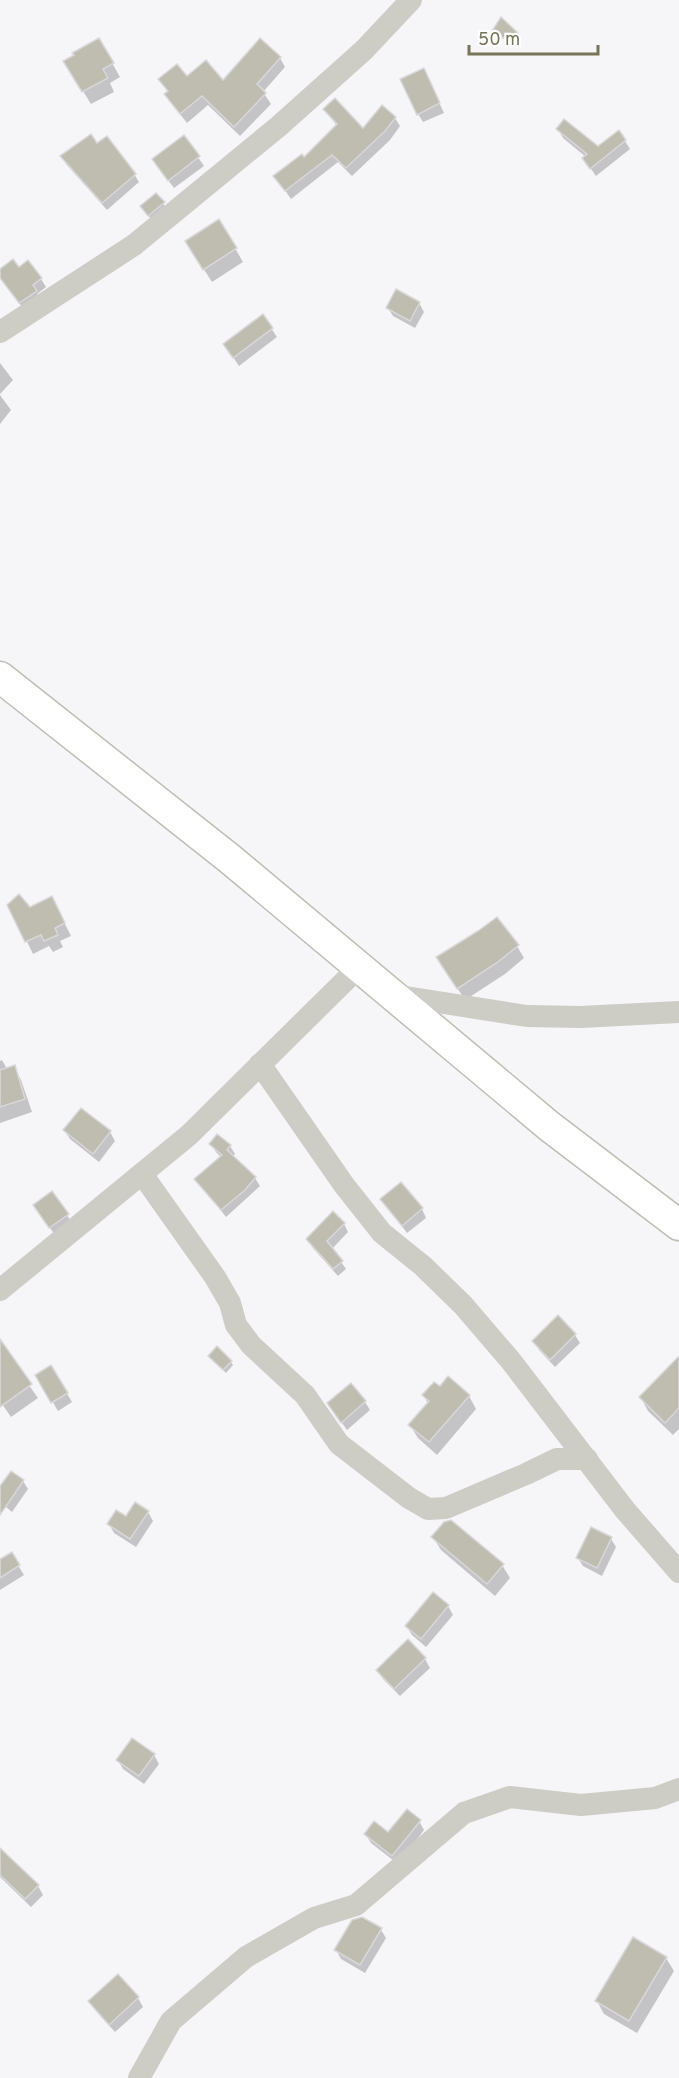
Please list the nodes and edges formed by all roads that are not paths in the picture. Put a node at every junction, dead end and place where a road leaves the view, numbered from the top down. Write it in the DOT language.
graph roads {
  1 [pos="411,0"];
  2 [pos="0,332"];
  3 [pos="0,677"];
  4 [pos="358,967"];
  5 [pos="393,995"];
  6 [pos="679,1012"];
  7 [pos="261,1064"];
  8 [pos="142,1174"];
  9 [pos="679,1225"];
  10 [pos="0,1290"];
  11 [pos="587,1459"];
  12 [pos="679,1572"];
  13 [pos="679,1789"];
  14 [pos="139,2078"];
  1 -- 2 [label="street"];
  3 -- 4 [label="main road"];
  4 -- 5 [label="main road"];
  4 -- 7 [label="street"];
  5 -- 6 [label="street"];
  5 -- 9 [label="main road"];
  7 -- 8 [label="street"];
  7 -- 11 [label="street"];
  8 -- 10 [label="street"];
  8 -- 11 [label="street"];
  11 -- 12 [label="street"];
  13 -- 14 [label="street"];
}
